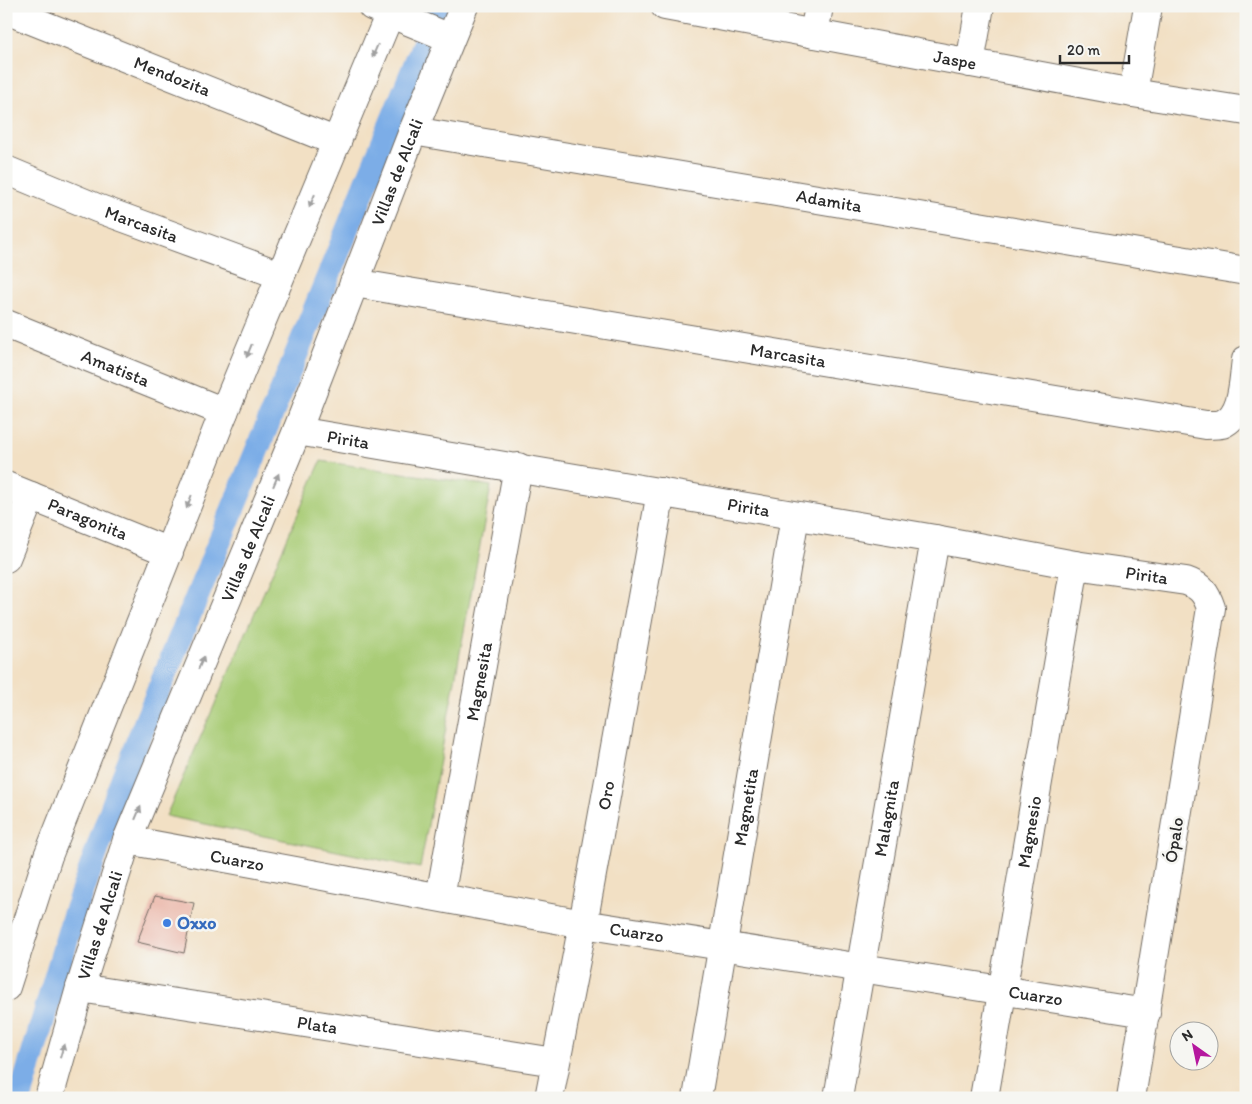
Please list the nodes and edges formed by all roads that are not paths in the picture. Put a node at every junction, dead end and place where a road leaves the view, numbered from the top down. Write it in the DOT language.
graph roads {
  1 [pos="464,6"];
  2 [pos="665,6"];
  3 [pos="819,6"];
  4 [pos="980,6"];
  5 [pos="1148,6"];
  6 [pos="6,10"];
  7 [pos="388,11"];
  8 [pos="814,34"];
  9 [pos="446,36"];
  10 [pos="970,63"];
  11 [pos="1134,93"];
  12 [pos="1246,111"];
  13 [pos="413,131"];
  14 [pos="337,142"];
  15 [pos="6,170"];
  16 [pos="1246,271"];
  17 [pos="280,275"];
  18 [pos="354,283"];
  19 [pos="6,324"];
  20 [pos="1246,360"];
  21 [pos="224,412"];
  22 [pos="297,431"];
  23 [pos="518,467"];
  24 [pos="6,486"];
  25 [pos="661,492"];
  26 [pos="31,496"];
  27 [pos="795,516"];
  28 [pos="935,539"];
  29 [pos="169,552"];
  30 [pos="6,558"];
  31 [pos="1075,565"];
  32 [pos="1199,585"];
  33 [pos="127,840"];
  34 [pos="440,896"];
  35 [pos="583,924"];
  36 [pos="724,947"];
  37 [pos="860,969"];
  38 [pos="6,987"];
  39 [pos="80,988"];
  40 [pos="1002,990"];
  41 [pos="1146,1013"];
  42 [pos="555,1062"];
  43 [pos="49,1098"];
  44 [pos="549,1098"];
  45 [pos="697,1098"];
  46 [pos="838,1098"];
  47 [pos="984,1098"];
  48 [pos="1131,1098"];
  1 -- 9 [label="street, Villas de Alcali"];
  2 -- 8 [label="street, Jaspe"];
  3 -- 8 [label="street"];
  4 -- 10 [label="street"];
  5 -- 11 [label="street"];
  6 -- 14 [label="street, Mendozita"];
  7 -- 9 [label="street"];
  7 -- 14 [label="street, one-way"];
  8 -- 10 [label="street, Jaspe"];
  9 -- 13 [label="street, Villas de Alcali"];
  10 -- 11 [label="street, Jaspe"];
  11 -- 12 [label="street, Jaspe"];
  13 -- 16 [label="street, Adamita"];
  13 -- 18 [label="street, Villas de Alcali"];
  14 -- 17 [label="street, one-way"];
  15 -- 17 [label="street, Marcasita"];
  17 -- 21 [label="street, one-way"];
  18 -- 20 [label="street, Marcasita"];
  18 -- 22 [label="street, Villas de Alcali"];
  19 -- 21 [label="street, Amatista"];
  21 -- 29 [label="street, one-way"];
  22 -- 23 [label="street, Pirita"];
  33 -- 22 [label="street, Villas de Alcali, one-way"];
  23 -- 25 [label="street, Pirita"];
  23 -- 34 [label="street, Magnesita"];
  24 -- 26 [label="street, Paragonita"];
  25 -- 27 [label="street, Pirita"];
  25 -- 35 [label="street, Oro"];
  26 -- 29 [label="street, Paragonita"];
  26 -- 30 [label="street"];
  27 -- 28 [label="street, Pirita"];
  27 -- 36 [label="street, Magnetita"];
  28 -- 31 [label="street, Pirita"];
  28 -- 37 [label="street, Malagnita"];
  29 -- 38 [label="street"];
  31 -- 32 [label="street, Pirita"];
  31 -- 40 [label="street, Magnesio"];
  32 -- 41 [label="street, Ópalo"];
  33 -- 34 [label="street, Cuarzo"];
  33 -- 39 [label="street, Villas de Alcali"];
  34 -- 35 [label="street, Cuarzo"];
  35 -- 36 [label="street, Cuarzo"];
  35 -- 42 [label="street, Oro"];
  36 -- 37 [label="street, Cuarzo"];
  36 -- 45 [label="street, Magnetita"];
  37 -- 40 [label="street, Cuarzo"];
  37 -- 46 [label="street, Malagnita"];
  39 -- 42 [label="street, Plata"];
  43 -- 39 [label="street, Villas de Alcali, one-way"];
  40 -- 41 [label="street, Cuarzo"];
  40 -- 47 [label="street, Magnesio"];
  41 -- 48 [label="street, Ópalo"];
  42 -- 44 [label="street, Oro"];
}
